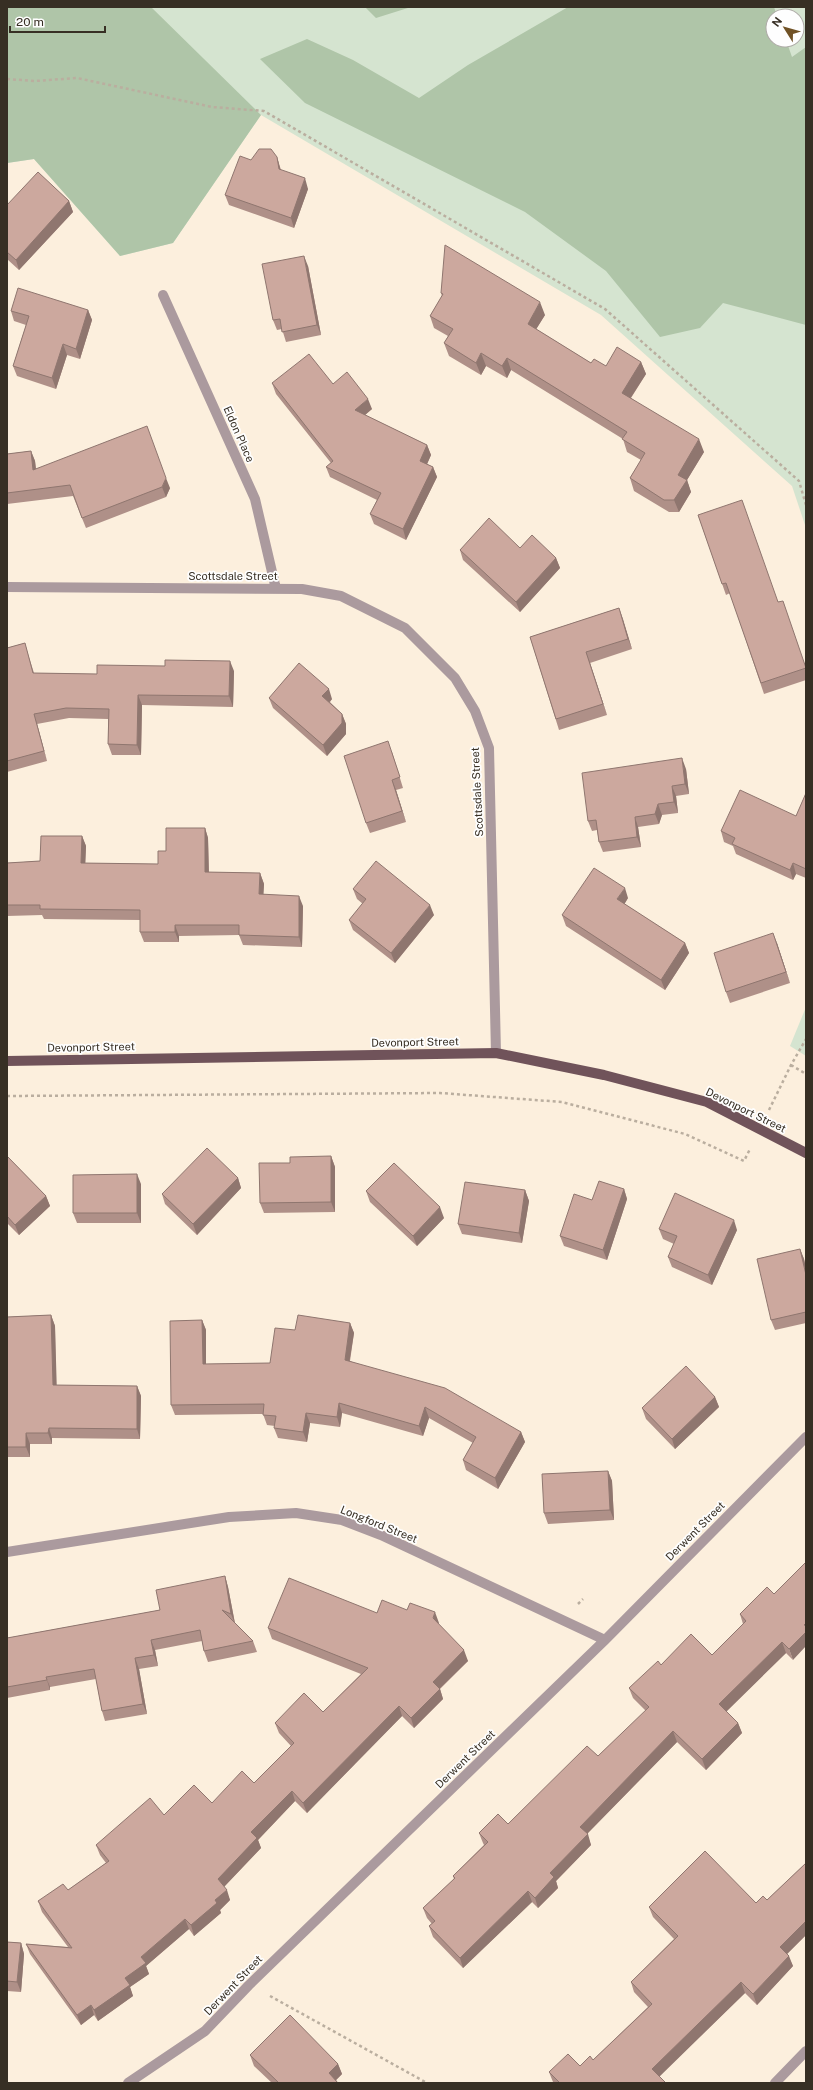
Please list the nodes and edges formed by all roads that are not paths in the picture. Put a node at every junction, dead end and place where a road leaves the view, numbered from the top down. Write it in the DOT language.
graph roads {
  1 [pos="163,295"];
  2 [pos="7,587"];
  3 [pos="276,589"];
  4 [pos="496,1053"];
  5 [pos="7,1061"];
  6 [pos="806,1153"];
  7 [pos="806,1437"];
  8 [pos="7,1552"];
  9 [pos="605,1640"];
  10 [pos="806,2051"];
  11 [pos="128,2083"];
  12 [pos="775,2083"];
  1 -- 3 [label="street, Eldon Place"];
  2 -- 3 [label="street, Scottsdale Street"];
  3 -- 4 [label="street, Scottsdale Street"];
  4 -- 5 [label="main road, Devonport Street"];
  4 -- 6 [label="main road, Devonport Street"];
  7 -- 9 [label="street, Derwent Street"];
  8 -- 9 [label="street, Longford Street"];
  9 -- 11 [label="street, Derwent Street"];
  10 -- 12 [label="street"];
}
